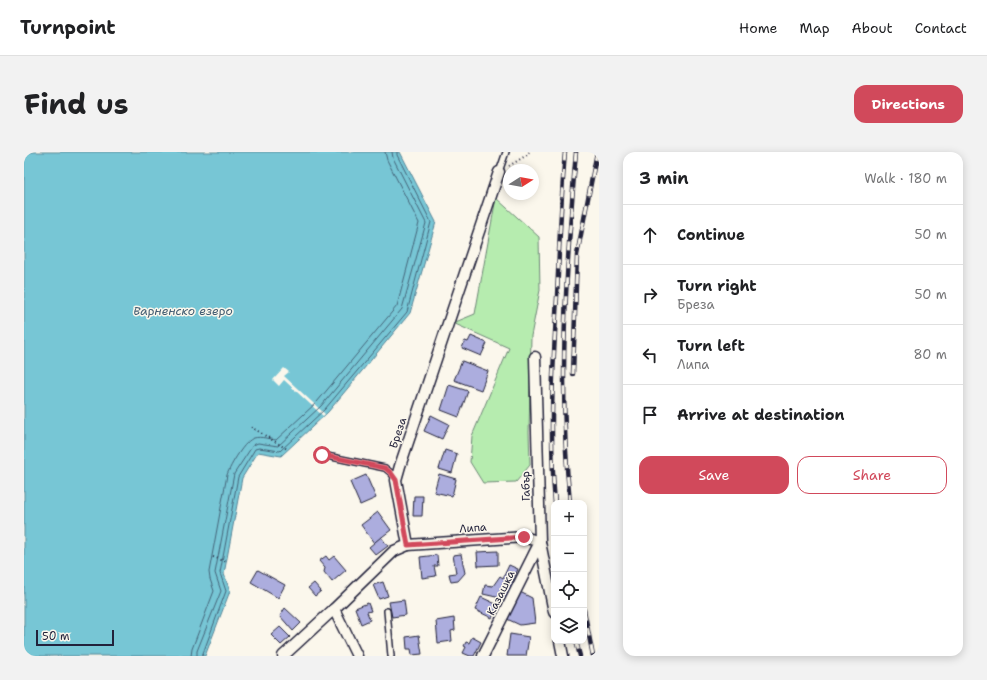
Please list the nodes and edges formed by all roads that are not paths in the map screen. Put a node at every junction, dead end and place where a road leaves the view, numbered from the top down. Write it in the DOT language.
graph roads {
  1 [pos="506,152"];
  2 [pos="499,172"];
  3 [pos="536,357"];
  4 [pos="322,455"];
  5 [pos="396,480"];
  6 [pos="540,542"];
  7 [pos="408,545"];
  8 [pos="553,608"];
  9 [pos="334,609"];
  10 [pos="387,611"];
  11 [pos="561,644"];
  12 [pos="283,656"];
  13 [pos="357,656"];
  14 [pos="391,656"];
  15 [pos="484,656"];
  16 [pos="563,656"];
  1 -- 2 [label="lane"];
  2 -- 5 [label="street, Бреза"];
  3 -- 6 [label="street, Габър"];
  4 -- 5 [label="lane"];
  5 -- 7 [label="street, Бреза"];
  6 -- 7 [label="street, Липа"];
  6 -- 8 [label="street, Габър"];
  6 -- 15 [label="street, Казашка"];
  7 -- 9 [label="street"];
  9 -- 12 [label="street"];
  9 -- 13 [label="street"];
  10 -- 14 [label="lane"];
  11 -- 16 [label="street"];
}
